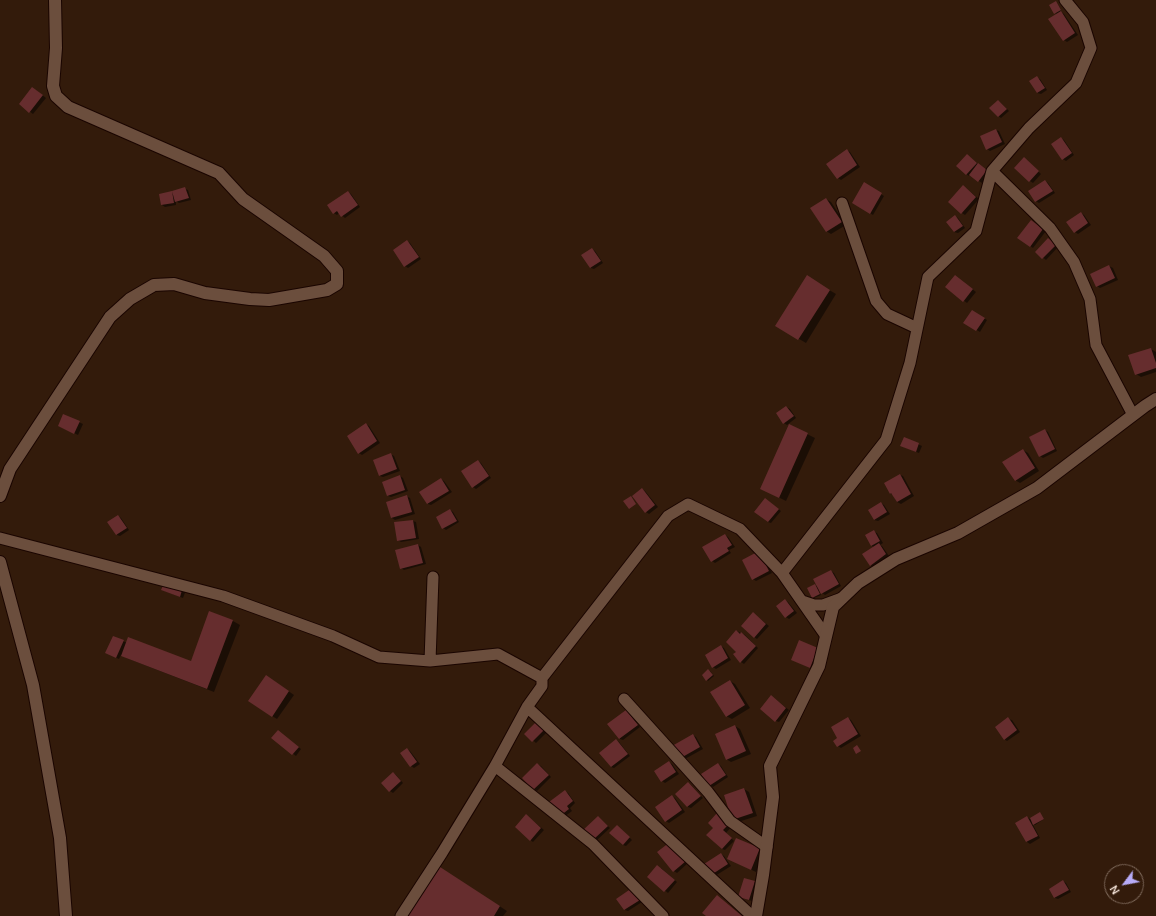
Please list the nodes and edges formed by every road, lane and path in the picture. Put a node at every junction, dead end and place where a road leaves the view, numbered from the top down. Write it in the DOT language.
graph roads {
  1 [pos="55,0"];
  2 [pos="1065,0"];
  3 [pos="992,171"];
  4 [pos="842,203"];
  5 [pos="917,328"];
  6 [pos="1156,398"];
  7 [pos="1133,415"];
  8 [pos="0,496"];
  9 [pos="0,538"];
  10 [pos="0,562"];
  11 [pos="782,573"];
  12 [pos="433,577"];
  13 [pos="843,597"];
  14 [pos="802,601"];
  15 [pos="826,636"];
  16 [pos="430,662"];
  17 [pos="542,678"];
  18 [pos="624,699"];
  19 [pos="527,707"];
  20 [pos="494,766"];
  21 [pos="767,847"];
  22 [pos="66,916"];
  23 [pos="401,916"];
  24 [pos="663,916"];
  25 [pos="752,916"];
  26 [pos="756,916"];
  1 -- 8 [label="street"];
  2 -- 3 [label="street"];
  3 -- 5 [label="street"];
  3 -- 7 [label="street"];
  4 -- 5 [label="street"];
  5 -- 11 [label="street"];
  6 -- 7 [label="street"];
  7 -- 13 [label="street"];
  9 -- 16 [label="street"];
  10 -- 22 [label="street"];
  11 -- 14 [label="street"];
  11 -- 17 [label="street"];
  12 -- 16 [label="street"];
  13 -- 14 [label="street"];
  13 -- 15 [label="street"];
  14 -- 15 [label="street"];
  15 -- 21 [label="street"];
  16 -- 17 [label="street"];
  17 -- 19 [label="street"];
  18 -- 21 [label="street"];
  19 -- 20 [label="street"];
  19 -- 25 [label="street"];
  20 -- 23 [label="street"];
  20 -- 24 [label="street"];
  21 -- 26 [label="street"];
}
